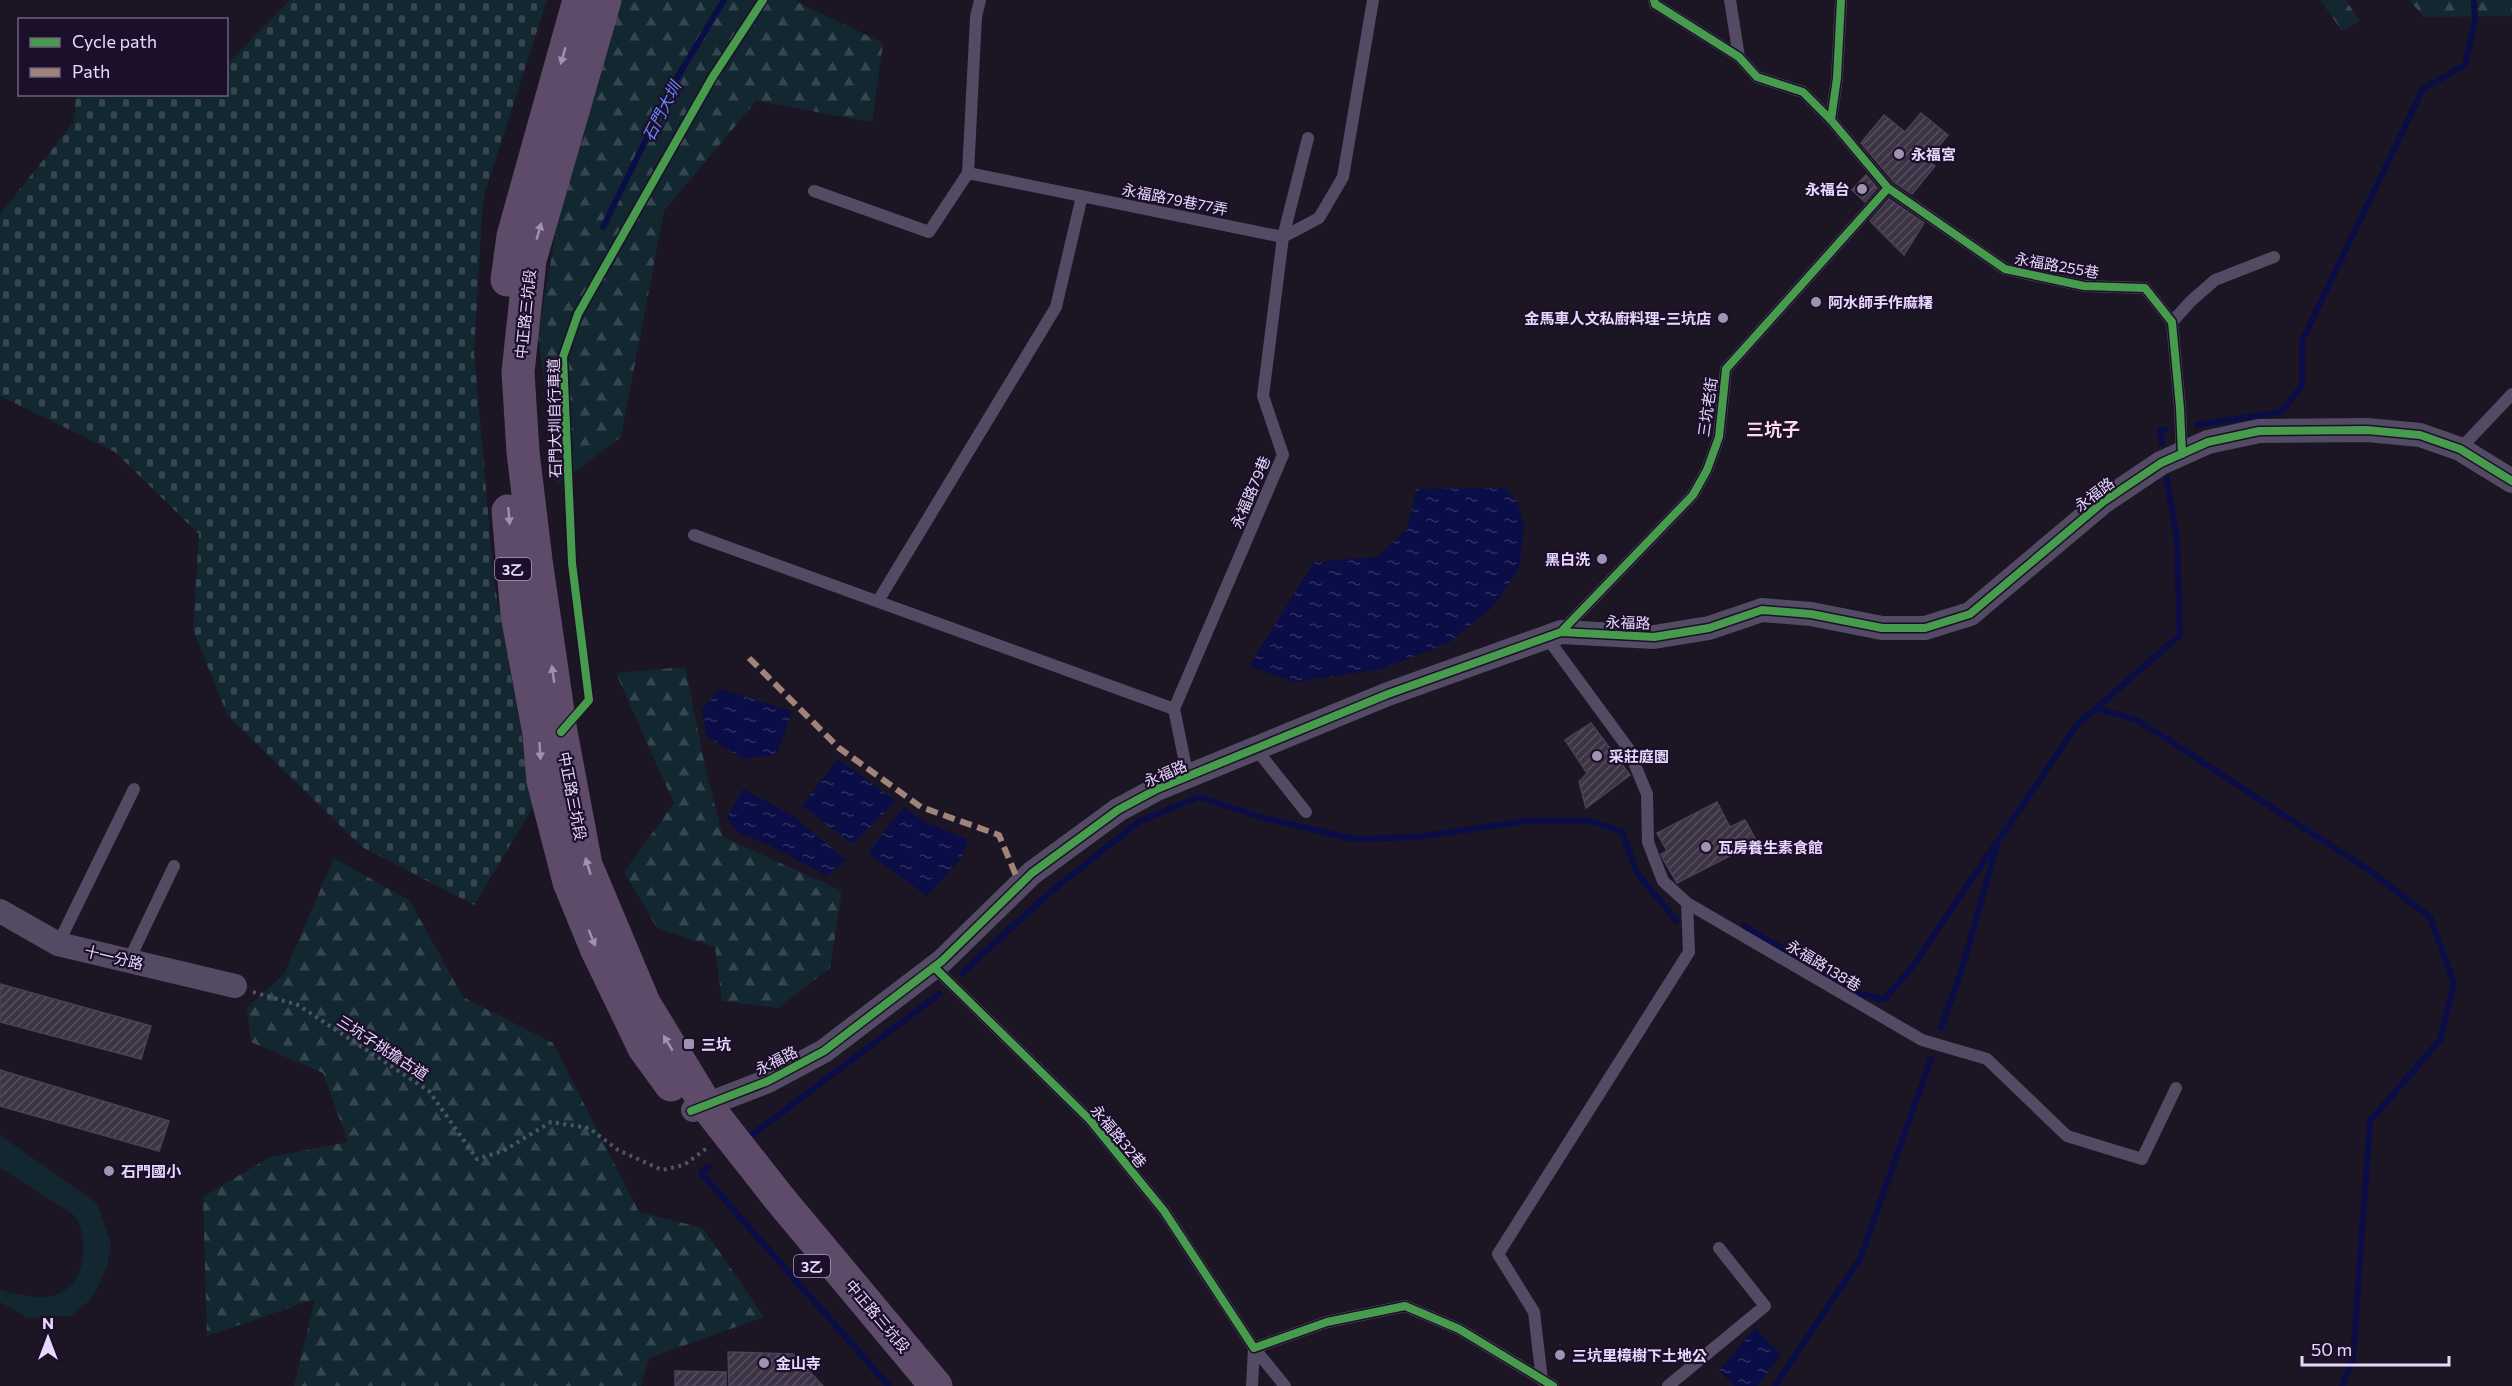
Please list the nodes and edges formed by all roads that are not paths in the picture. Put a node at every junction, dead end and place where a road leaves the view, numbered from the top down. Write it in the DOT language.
graph roads {
  1 [pos="579,0"];
  2 [pos="604,0"];
  3 [pos="980,0"];
  4 [pos="1373,0"];
  5 [pos="1654,0"];
  6 [pos="1730,0"];
  7 [pos="1841,0"];
  8 [pos="1739,57"];
  9 [pos="1831,120"];
  10 [pos="1308,138"];
  11 [pos="968,173"];
  12 [pos="1887,188"];
  13 [pos="814,190"];
  14 [pos="1082,196"];
  15 [pos="1283,237"];
  16 [pos="2274,257"];
  17 [pos="2172,322"];
  18 [pos="2512,394"];
  19 [pos="2460,449"];
  20 [pos="2182,454"];
  21 [pos="2512,481"];
  22 [pos="694,535"];
  23 [pos="878,601"];
  24 [pos="1554,635"];
  25 [pos="1174,709"];
  26 [pos="1256,749"];
  27 [pos="1188,777"];
  28 [pos="134,789"];
  29 [pos="1306,812"];
  30 [pos="174,866"];
  31 [pos="1688,903"];
  32 [pos="0,911"];
  33 [pos="58,945"];
  34 [pos="129,960"];
  35 [pos="934,967"];
  36 [pos="236,986"];
  37 [pos="2176,1088"];
  38 [pos="698,1108"];
  39 [pos="1719,1248"];
  40 [pos="1254,1348"];
  41 [pos="1548,1383"];
  42 [pos="914,1386"];
  43 [pos="936,1386"];
  44 [pos="1251,1386"];
  45 [pos="1285,1386"];
  46 [pos="1668,1386"];
  1 -- 38 [label="main road, 中正路三坑段 / 3乙, one-way"];
  38 -- 2 [label="main road, 中正路三坑段 / 3乙, one-way"];
  3 -- 11 [label="lane"];
  4 -- 15 [label="lane"];
  5 -- 8 [label="lane, 永福路255巷"];
  6 -- 8 [label="lane"];
  7 -- 9 [label="lane"];
  8 -- 9 [label="lane, 永福路255巷"];
  9 -- 12 [label="lane, 永福路255巷"];
  10 -- 15 [label="lane, 永福路79巷"];
  11 -- 13 [label="lane"];
  11 -- 14 [label="lane, 永福路79巷77弄"];
  12 -- 17 [label="lane, 永福路255巷"];
  12 -- 24 [label="lane, 三坑老街"];
  14 -- 15 [label="lane, 永福路79巷77弄"];
  14 -- 23 [label="lane"];
  15 -- 25 [label="lane, 永福路79巷"];
  16 -- 17 [label="lane"];
  17 -- 20 [label="lane"];
  18 -- 19 [label="lane"];
  19 -- 20 [label="street, 永福路"];
  19 -- 21 [label="street, 永福路"];
  20 -- 24 [label="street, 永福路"];
  22 -- 23 [label="lane"];
  23 -- 25 [label="lane"];
  24 -- 26 [label="street, 永福路"];
  24 -- 31 [label="lane, 永福路138巷"];
  25 -- 27 [label="lane"];
  26 -- 27 [label="street, 永福路"];
  26 -- 29 [label="lane"];
  27 -- 35 [label="street, 永福路"];
  28 -- 33 [label="lane"];
  30 -- 34 [label="lane"];
  31 -- 37 [label="lane, 永福路138巷"];
  31 -- 41 [label="lane"];
  32 -- 33 [label="street, 十一分路"];
  33 -- 34 [label="street, 十一分路"];
  34 -- 36 [label="street, 十一分路"];
  35 -- 38 [label="street, 永福路"];
  35 -- 40 [label="lane, 永福路32巷"];
  38 -- 42 [label="main road, 中正路三坑段 / 3乙"];
  38 -- 43 [label="main road, 中正路三坑段 / 3乙"];
  39 -- 46 [label="lane"];
  40 -- 41 [label="lane"];
  40 -- 44 [label="lane"];
  40 -- 45 [label="lane, 永福路32巷"];
}
